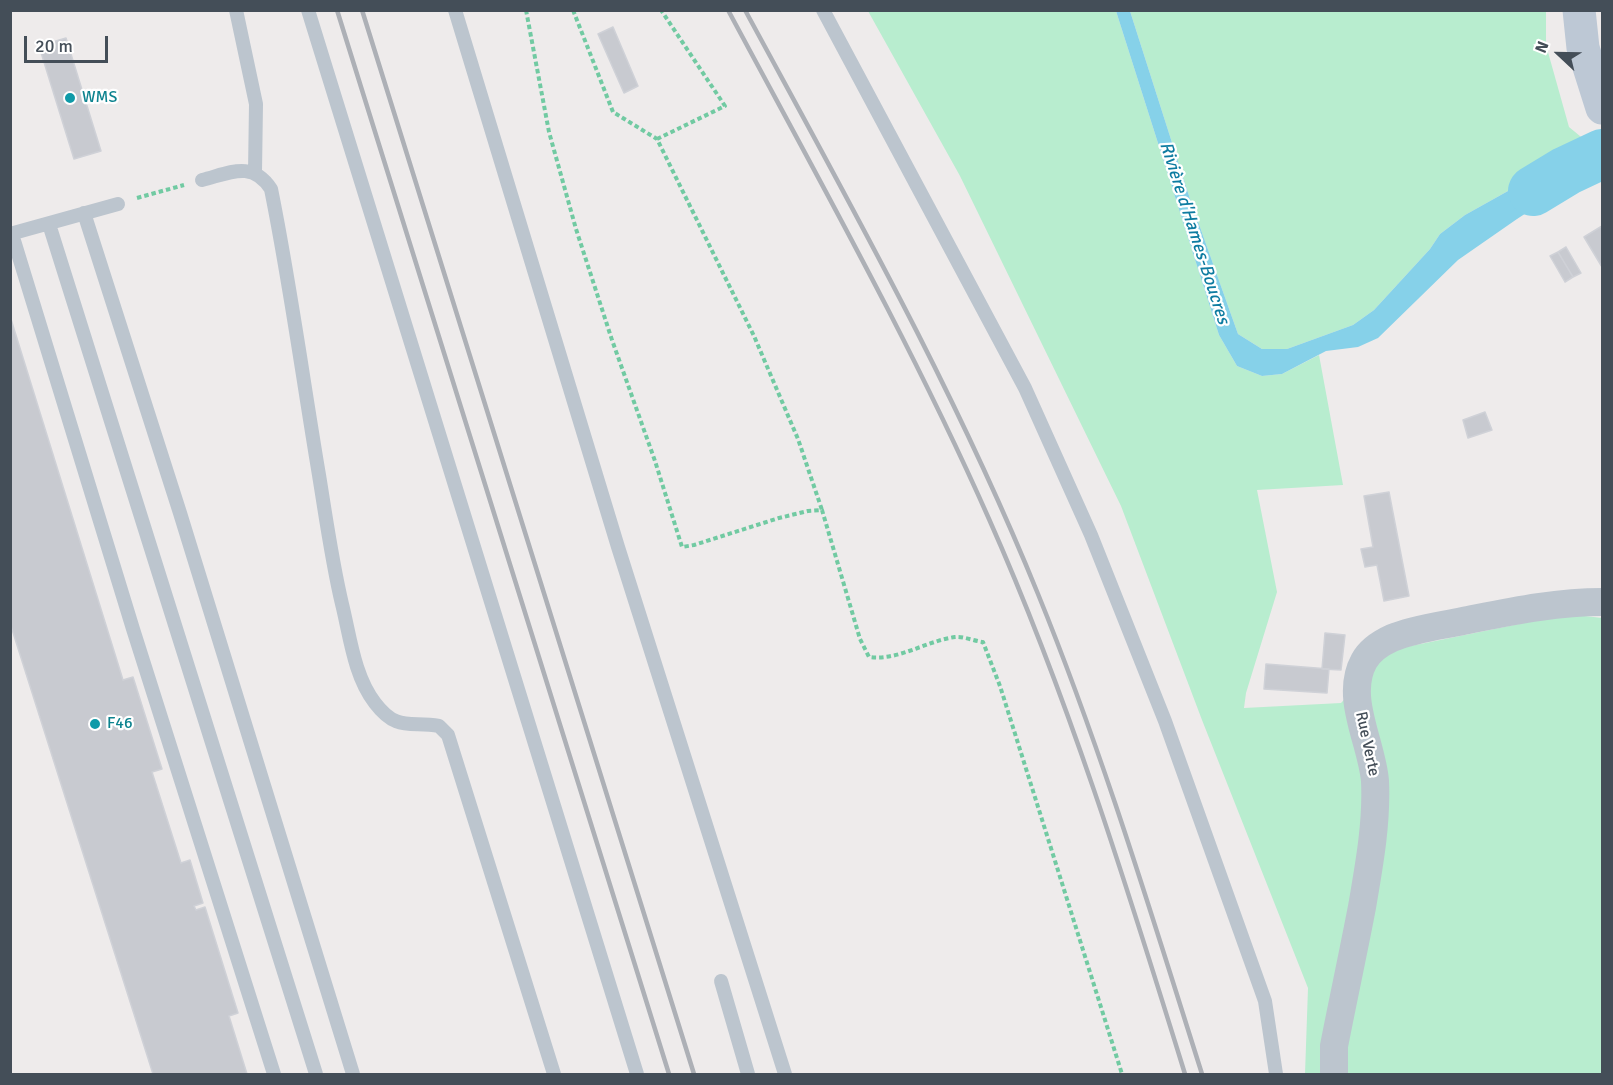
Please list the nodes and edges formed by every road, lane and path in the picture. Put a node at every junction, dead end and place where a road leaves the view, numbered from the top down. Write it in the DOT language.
graph roads {
  1 [pos="236,10"];
  2 [pos="308,10"];
  3 [pos="455,10"];
  4 [pos="526,10"];
  5 [pos="573,10"];
  6 [pos="661,10"];
  7 [pos="823,10"];
  8 [pos="1579,10"];
  9 [pos="1602,108"];
  10 [pos="657,140"];
  11 [pos="255,172"];
  12 [pos="202,180"];
  13 [pos="118,204"];
  14 [pos="84,213"];
  15 [pos="49,224"];
  16 [pos="11,234"];
  17 [pos="822,510"];
  18 [pos="1602,602"];
  19 [pos="721,981"];
  20 [pos="274,1074"];
  21 [pos="316,1074"];
  22 [pos="353,1074"];
  23 [pos="554,1074"];
  24 [pos="637,1074"];
  25 [pos="748,1074"];
  26 [pos="785,1074"];
  27 [pos="1122,1074"];
  28 [pos="1276,1074"];
  29 [pos="1334,1074"];
  1 -- 11 [label="lane"];
  2 -- 24 [label="lane"];
  3 -- 26 [label="lane"];
  4 -- 17 [label="path"];
  5 -- 10 [label="path"];
  6 -- 10 [label="path"];
  7 -- 28 [label="lane"];
  8 -- 9 [label="street"];
  10 -- 17 [label="path"];
  11 -- 12 [label="lane"];
  11 -- 23 [label="lane"];
  12 -- 13 [label="path"];
  13 -- 14 [label="lane"];
  14 -- 15 [label="lane"];
  14 -- 22 [label="lane"];
  15 -- 16 [label="lane"];
  15 -- 21 [label="lane"];
  16 -- 20 [label="lane"];
  17 -- 27 [label="path"];
  18 -- 29 [label="street, Rue Verte"];
  19 -- 25 [label="lane"];
}
